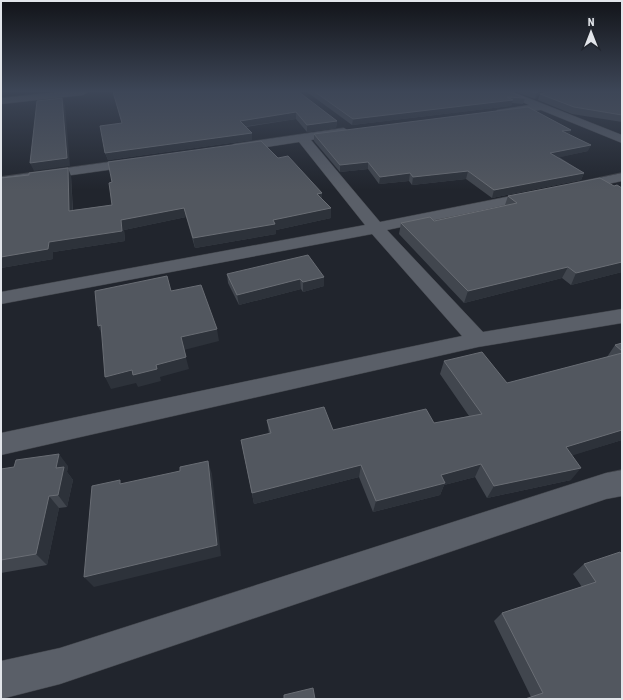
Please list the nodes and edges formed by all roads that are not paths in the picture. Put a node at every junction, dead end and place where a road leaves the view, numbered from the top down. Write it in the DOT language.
graph roads {
  1 [pos="343,125"];
  2 [pos="585,125"];
  3 [pos="303,138"];
  4 [pos="622,140"];
  5 [pos="218,150"];
  6 [pos="148,160"];
  7 [pos="622,177"];
  8 [pos="1,181"];
  9 [pos="376,228"];
  10 [pos="1,298"];
  11 [pos="622,316"];
  12 [pos="478,340"];
  13 [pos="1,444"];
  14 [pos="622,483"];
  15 [pos="1,680"];
  1 -- 3 [label="street"];
  2 -- 4 [label="street"];
  3 -- 5 [label="street"];
  3 -- 9 [label="street"];
  6 -- 8 [label="street"];
  7 -- 9 [label="street"];
  9 -- 10 [label="street"];
  9 -- 12 [label="street"];
  11 -- 12 [label="street"];
  12 -- 13 [label="street"];
  14 -- 15 [label="street"];
}
